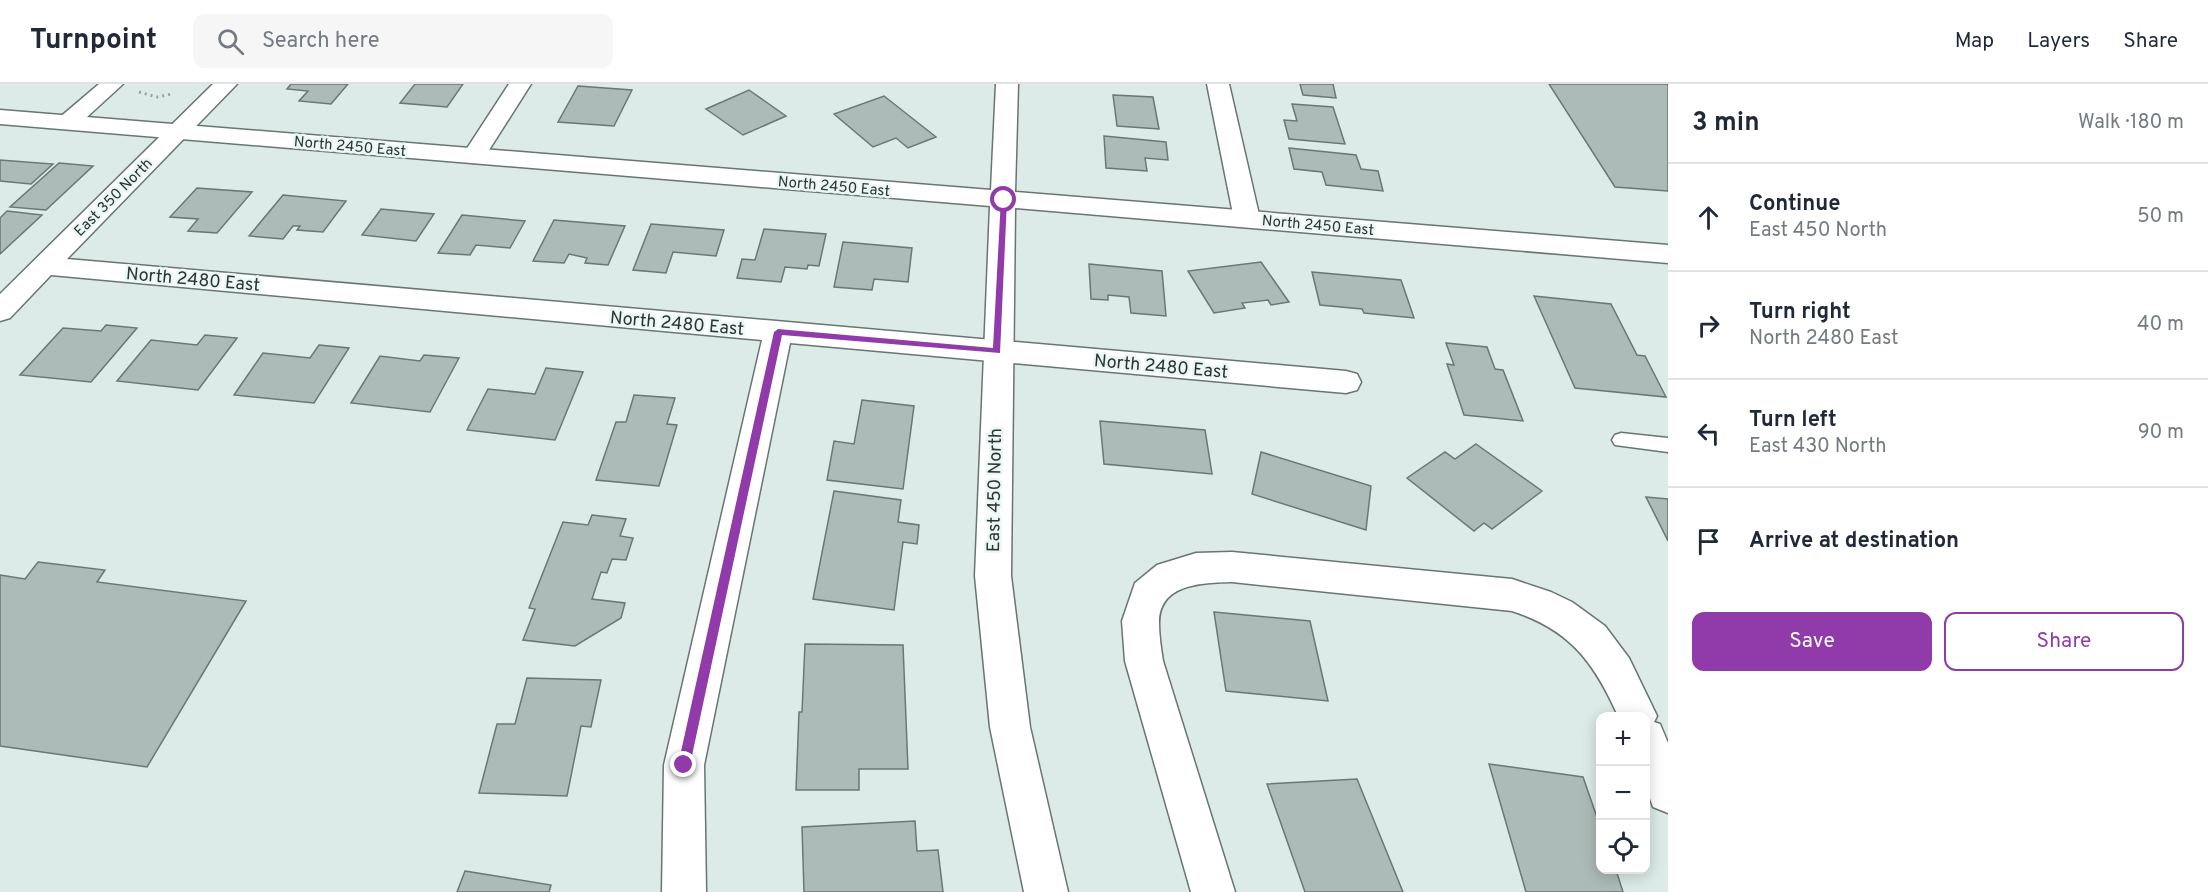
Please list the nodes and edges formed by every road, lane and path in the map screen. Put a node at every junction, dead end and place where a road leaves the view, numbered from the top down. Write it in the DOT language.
graph roads {
  1 [pos="226,84"];
  2 [pos="520,84"];
  3 [pos="1007,84"];
  4 [pos="1218,84"];
  5 [pos="122,87"];
  6 [pos="175,93"];
  7 [pos="0,117"];
  8 [pos="67,123"];
  9 [pos="177,132"];
  10 [pos="474,156"];
  11 [pos="1004,200"];
  12 [pos="1246,219"];
  13 [pos="1668,254"];
  14 [pos="44,266"];
  15 [pos="4,302"];
  16 [pos="778,332"];
  17 [pos="997,351"];
  18 [pos="1346,382"];
  19 [pos="1621,440"];
  20 [pos="1668,445"];
  21 [pos="1635,712"];
  22 [pos="1650,748"];
  23 [pos="1668,792"];
  24 [pos="684,892"];
  25 [pos="1046,892"];
  26 [pos="1213,892"];
  1 -- 9 [label="street, East 350 North"];
  2 -- 10 [label="street"];
  3 -- 11 [label="street, East 450 North"];
  4 -- 12 [label="street"];
  5 -- 6 [label="path"];
  5 -- 8 [label="street"];
  7 -- 8 [label="street, North 2450 East"];
  8 -- 9 [label="street, North 2450 East"];
  9 -- 10 [label="street, North 2450 East"];
  9 -- 14 [label="street, East 350 North"];
  10 -- 11 [label="street, North 2450 East"];
  11 -- 12 [label="street, North 2450 East"];
  11 -- 17 [label="street, East 450 North"];
  12 -- 13 [label="street, North 2450 East"];
  14 -- 15 [label="street, East 350 North"];
  14 -- 16 [label="street, North 2480 East"];
  16 -- 17 [label="street, North 2480 East"];
  16 -- 24 [label="street"];
  17 -- 18 [label="street, North 2480 East"];
  17 -- 25 [label="street, East 450 North"];
  19 -- 20 [label="lane"];
  21 -- 26 [label="street"];
  22 -- 23 [label="street"];
}
